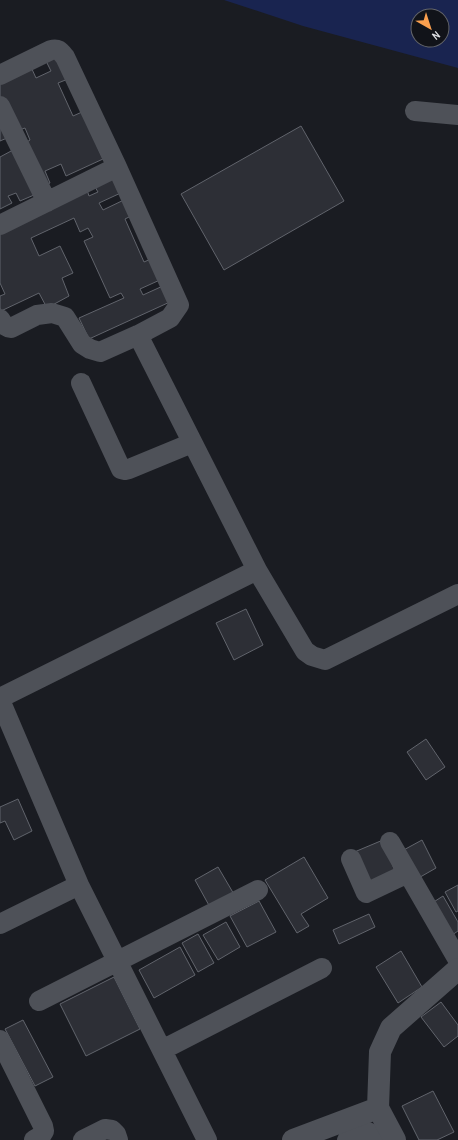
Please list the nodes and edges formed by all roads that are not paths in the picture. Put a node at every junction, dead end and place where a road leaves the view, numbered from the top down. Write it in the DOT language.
graph roads {
  1 [pos="0,75"];
  2 [pos="0,106"];
  3 [pos="415,111"];
  4 [pos="458,115"];
  5 [pos="117,167"];
  6 [pos="47,202"];
  7 [pos="0,225"];
  8 [pos="0,319"];
  9 [pos="138,335"];
  10 [pos="81,383"];
  11 [pos="192,443"];
  12 [pos="257,570"];
  13 [pos="458,594"];
  14 [pos="0,699"];
  15 [pos="390,842"];
  16 [pos="351,859"];
  17 [pos="408,873"];
  18 [pos="79,885"];
  19 [pos="258,890"];
  20 [pos="0,924"];
  21 [pos="458,960"];
  22 [pos="117,961"];
  23 [pos="322,968"];
  24 [pos="458,969"];
  25 [pos="39,1001"];
  26 [pos="0,1040"];
  27 [pos="162,1050"];
  28 [pos="378,1108"];
  29 [pos="34,1140"];
  30 [pos="83,1140"];
  31 [pos="118,1140"];
  32 [pos="207,1140"];
  33 [pos="293,1140"];
  34 [pos="348,1140"];
  35 [pos="378,1140"];
  36 [pos="394,1140"];
  1 -- 5 [label="street"];
  2 -- 6 [label="street"];
  3 -- 4 [label="street"];
  5 -- 6 [label="street"];
  5 -- 9 [label="street"];
  6 -- 7 [label="street"];
  8 -- 9 [label="street"];
  9 -- 11 [label="street"];
  10 -- 11 [label="street"];
  11 -- 12 [label="street"];
  12 -- 13 [label="street"];
  12 -- 14 [label="street"];
  14 -- 18 [label="street"];
  15 -- 17 [label="street"];
  16 -- 17 [label="street"];
  17 -- 21 [label="street"];
  18 -- 20 [label="street"];
  18 -- 22 [label="street"];
  19 -- 22 [label="street"];
  22 -- 25 [label="street"];
  22 -- 27 [label="street"];
  23 -- 27 [label="street"];
  24 -- 28 [label="street"];
  26 -- 29 [label="street"];
  27 -- 32 [label="street"];
  28 -- 33 [label="street"];
  28 -- 36 [label="street"];
  30 -- 31 [label="street"];
  34 -- 35 [label="street"];
}
